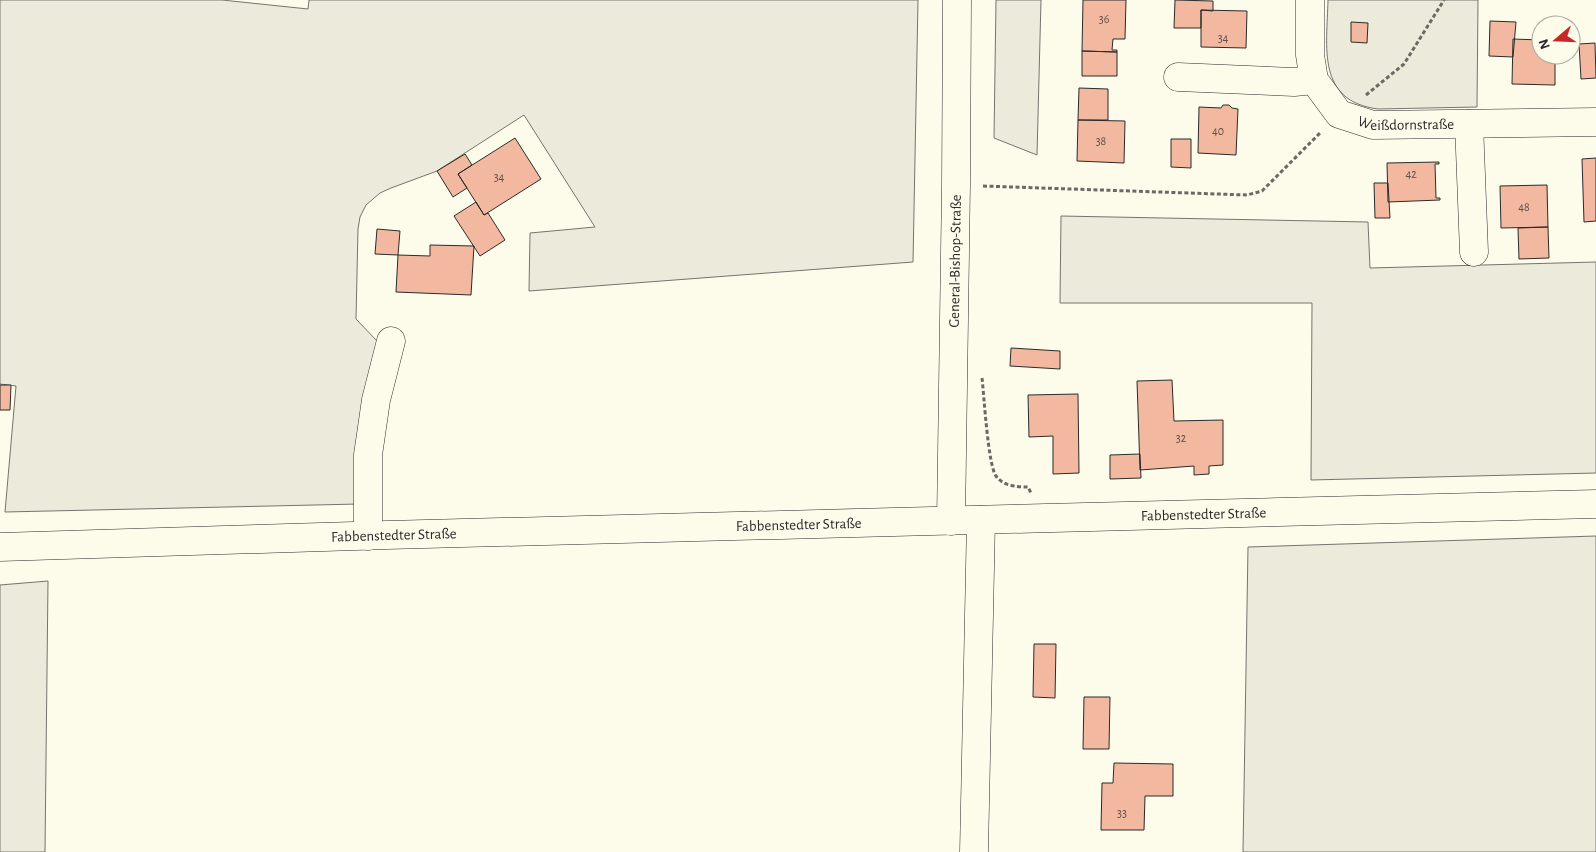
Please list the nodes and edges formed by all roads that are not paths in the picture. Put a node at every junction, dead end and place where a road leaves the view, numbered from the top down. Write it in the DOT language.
graph roads {
  1 [pos="957,0"];
  2 [pos="1310,0"];
  3 [pos="1178,77"];
  4 [pos="1314,80"];
  5 [pos="1596,122"];
  6 [pos="1470,124"];
  7 [pos="1474,252"];
  8 [pos="390,341"];
  9 [pos="1596,504"];
  10 [pos="982,520"];
  11 [pos="951,521"];
  12 [pos="368,536"];
  13 [pos="0,547"];
  14 [pos="974,852"];
  1 -- 11 [label="street, General-Bishop-Straße"];
  2 -- 4 [label="street, Weißdornstraße"];
  3 -- 4 [label="street"];
  4 -- 6 [label="street, Weißdornstraße"];
  5 -- 6 [label="street, Weißdornstraße"];
  6 -- 7 [label="street"];
  8 -- 12 [label="street"];
  9 -- 10 [label="street, Fabbenstedter Straße"];
  10 -- 11 [label="street, Fabbenstedter Straße"];
  10 -- 14 [label="street"];
  11 -- 12 [label="street, Fabbenstedter Straße"];
  12 -- 13 [label="street, Fabbenstedter Straße"];
}
